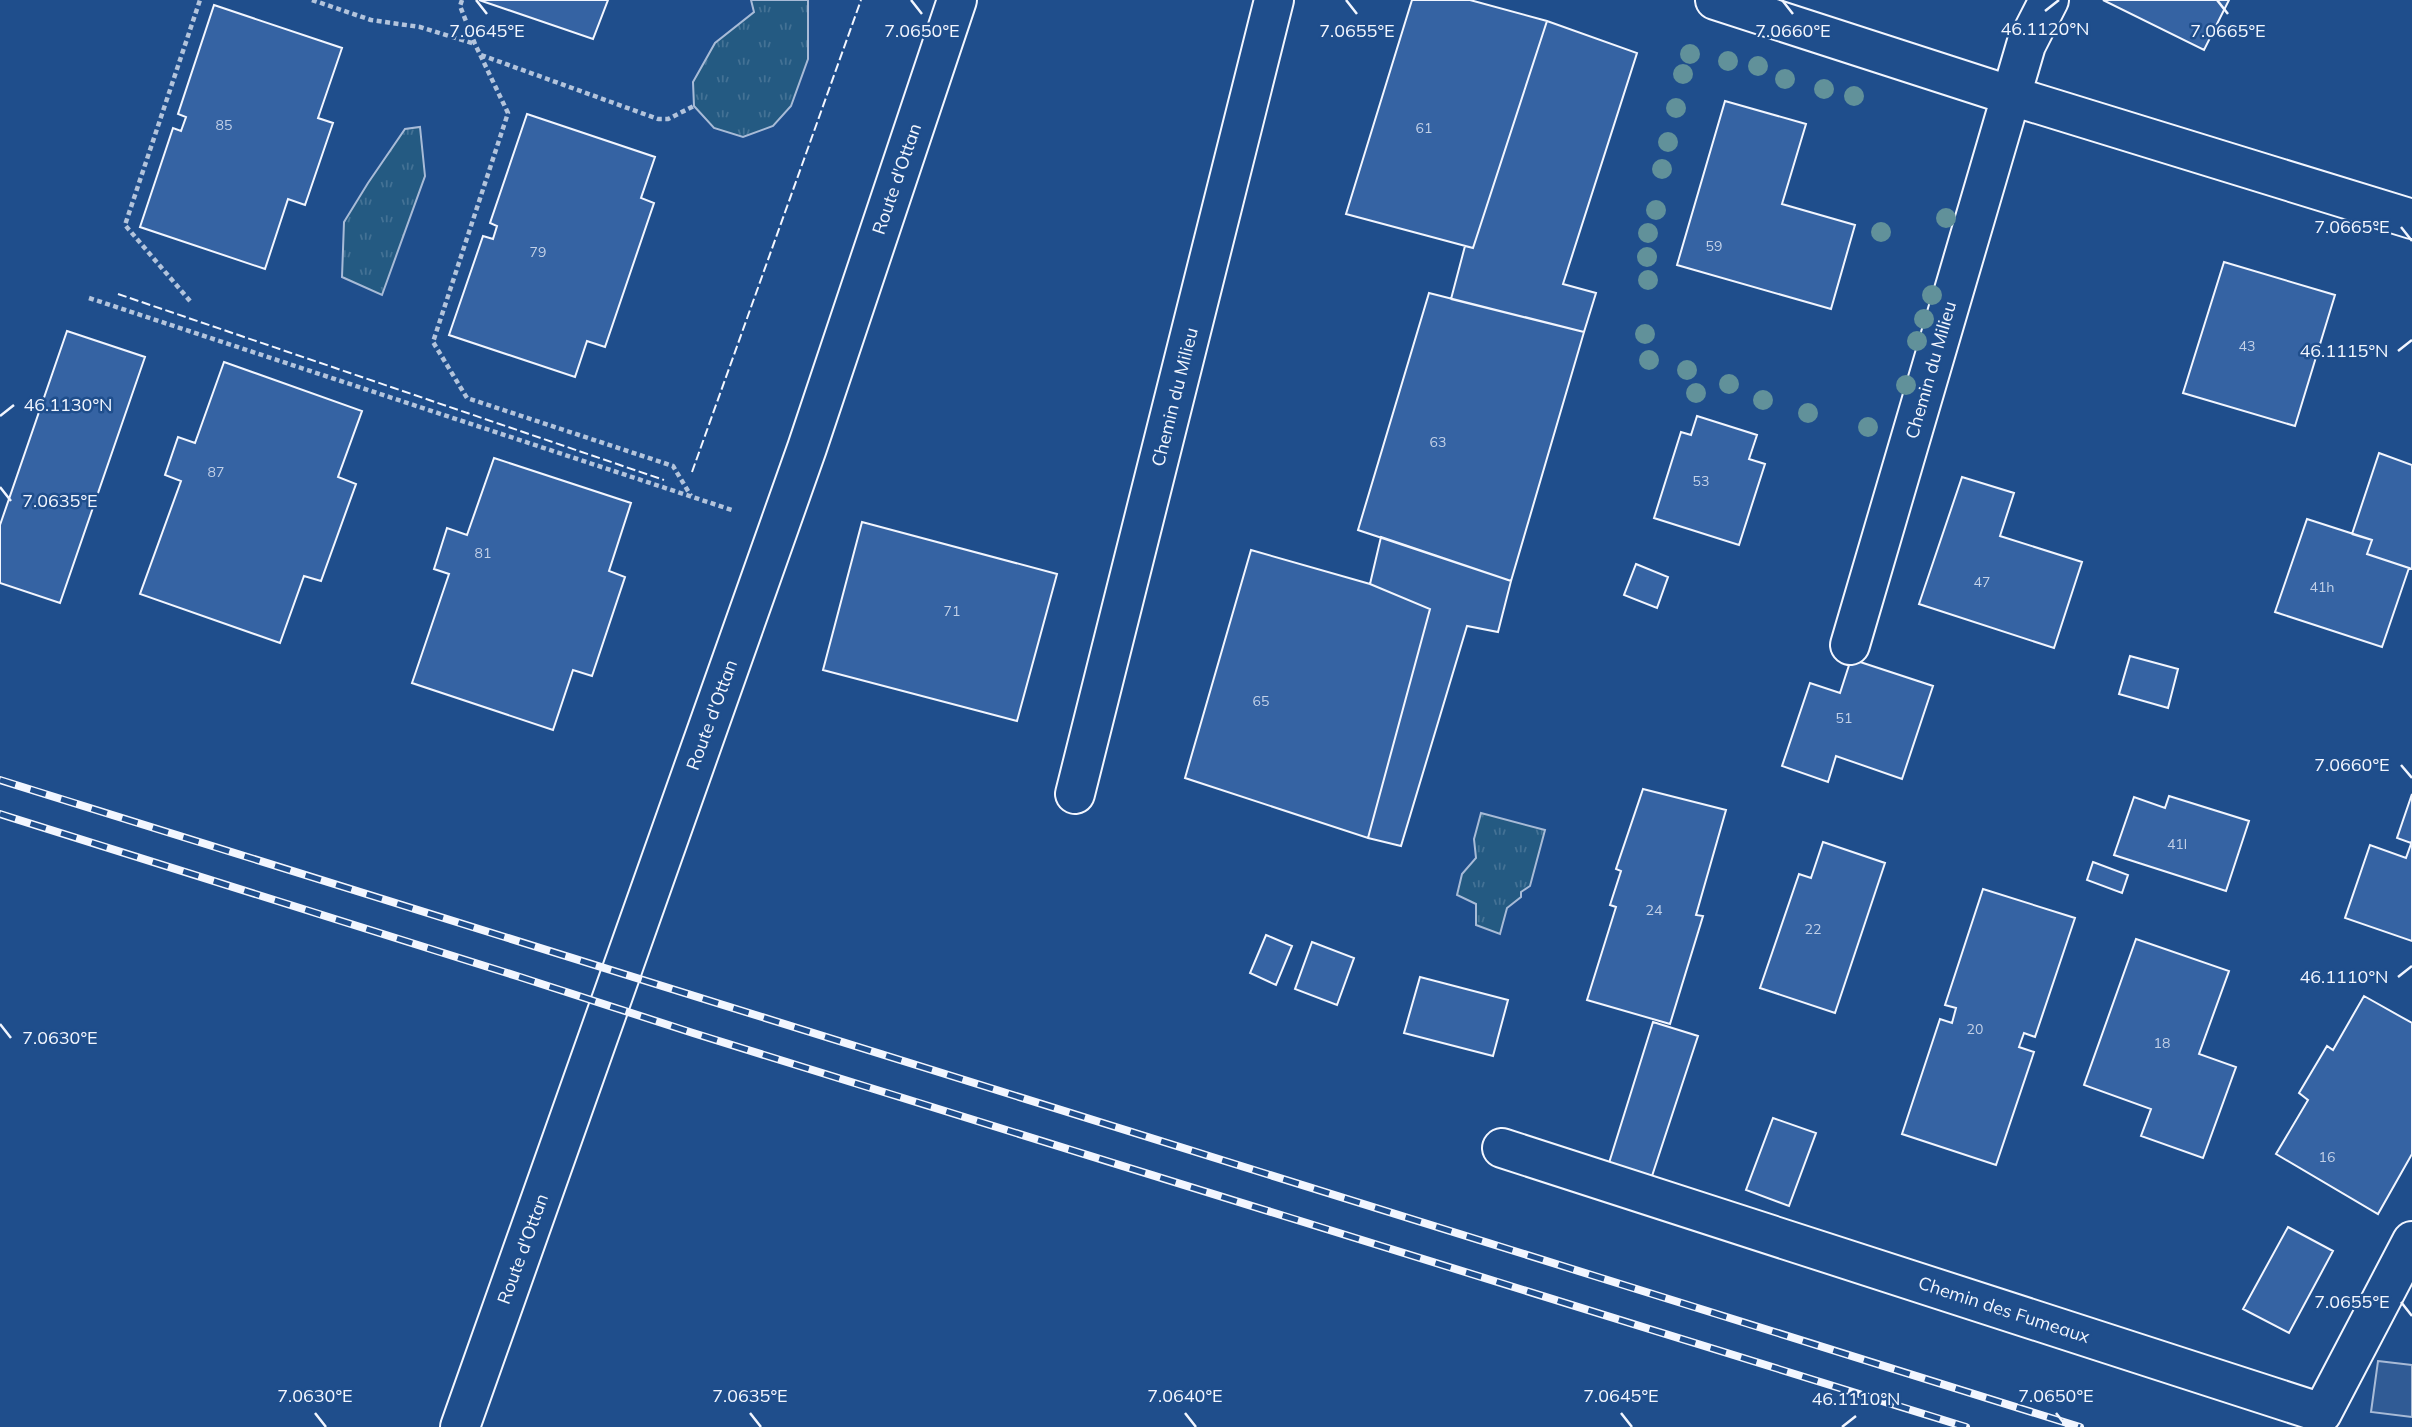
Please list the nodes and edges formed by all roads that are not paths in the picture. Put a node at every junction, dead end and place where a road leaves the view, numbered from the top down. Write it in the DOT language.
graph roads {
  1 [pos="957,0"];
  2 [pos="1274,0"];
  3 [pos="1714,0"];
  4 [pos="2049,0"];
  5 [pos="2012,96"];
  6 [pos="2412,219"];
  7 [pos="1850,645"];
  8 [pos="1076,794"];
  9 [pos="1502,1148"];
  10 [pos="2412,1241"];
  11 [pos="460,1427"];
  1 -- 11 [label="street, Route d'Ottan"];
  2 -- 8 [label="street, Chemin du Milieu"];
  3 -- 5 [label="street"];
  4 -- 5 [label="street, Chemin du Milieu"];
  5 -- 6 [label="street"];
  5 -- 7 [label="street, Chemin du Milieu"];
  9 -- 10 [label="street, Chemin des Fumeaux"];
}
